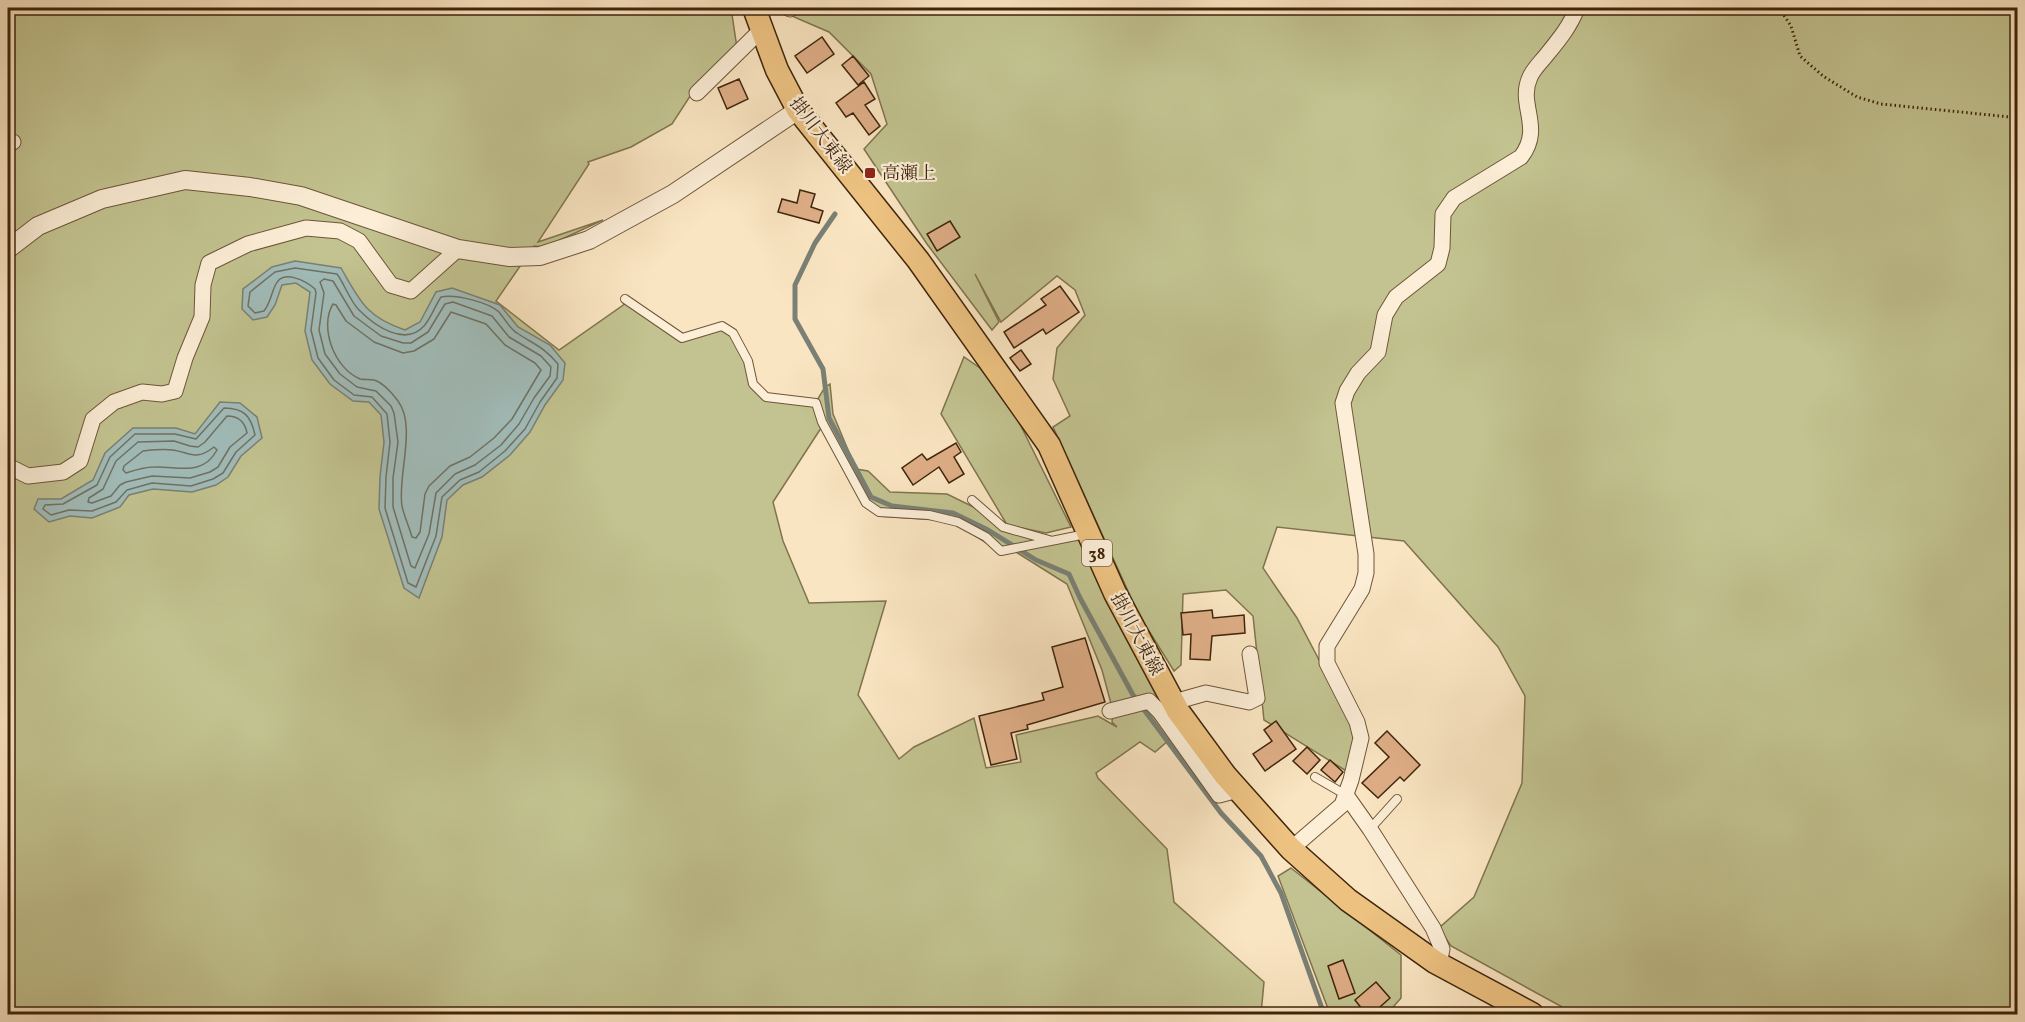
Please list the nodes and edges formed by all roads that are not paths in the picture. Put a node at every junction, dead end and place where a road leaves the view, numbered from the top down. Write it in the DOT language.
graph roads {
  1 [pos="754,8"];
  2 [pos="1577,8"];
  3 [pos="762,29"];
  4 [pos="697,93"];
  5 [pos="798,110"];
  6 [pos="8,249"];
  7 [pos="458,249"];
  8 [pos="625,299"];
  9 [pos="8,466"];
  10 [pos="972,500"];
  11 [pos="1088,533"];
  12 [pos="1052,541"];
  13 [pos="1250,654"];
  14 [pos="1174,702"];
  15 [pos="1110,711"];
  16 [pos="1315,777"];
  17 [pos="1238,790"];
  18 [pos="1346,795"];
  19 [pos="1397,799"];
  20 [pos="1370,829"];
  21 [pos="1291,849"];
  22 [pos="1439,964"];
  23 [pos="1524,1013"];
  1 -- 3 [label="main road, 掛川大東線 / 38"];
  2 -- 18 [label="street"];
  3 -- 4 [label="street"];
  3 -- 5 [label="main road, 掛川大東線 / 38"];
  5 -- 7 [label="street"];
  5 -- 11 [label="main road, 掛川大東線 / 38"];
  6 -- 7 [label="street"];
  7 -- 9 [label="street"];
  8 -- 12 [label="lane"];
  10 -- 12 [label="lane"];
  11 -- 12 [label="lane"];
  11 -- 14 [label="main road, 掛川大東線 / 38"];
  13 -- 14 [label="street"];
  14 -- 17 [label="main road, 掛川大東線 / 38"];
  15 -- 17 [label="street"];
  16 -- 18 [label="lane"];
  17 -- 21 [label="main road, 掛川大東線 / 38"];
  18 -- 20 [label="street"];
  18 -- 21 [label="street"];
  19 -- 20 [label="lane"];
  20 -- 22 [label="street"];
  21 -- 22 [label="main road, 掛川大東線 / 38"];
  22 -- 23 [label="main road, 掛川大東線 / 38"];
}
